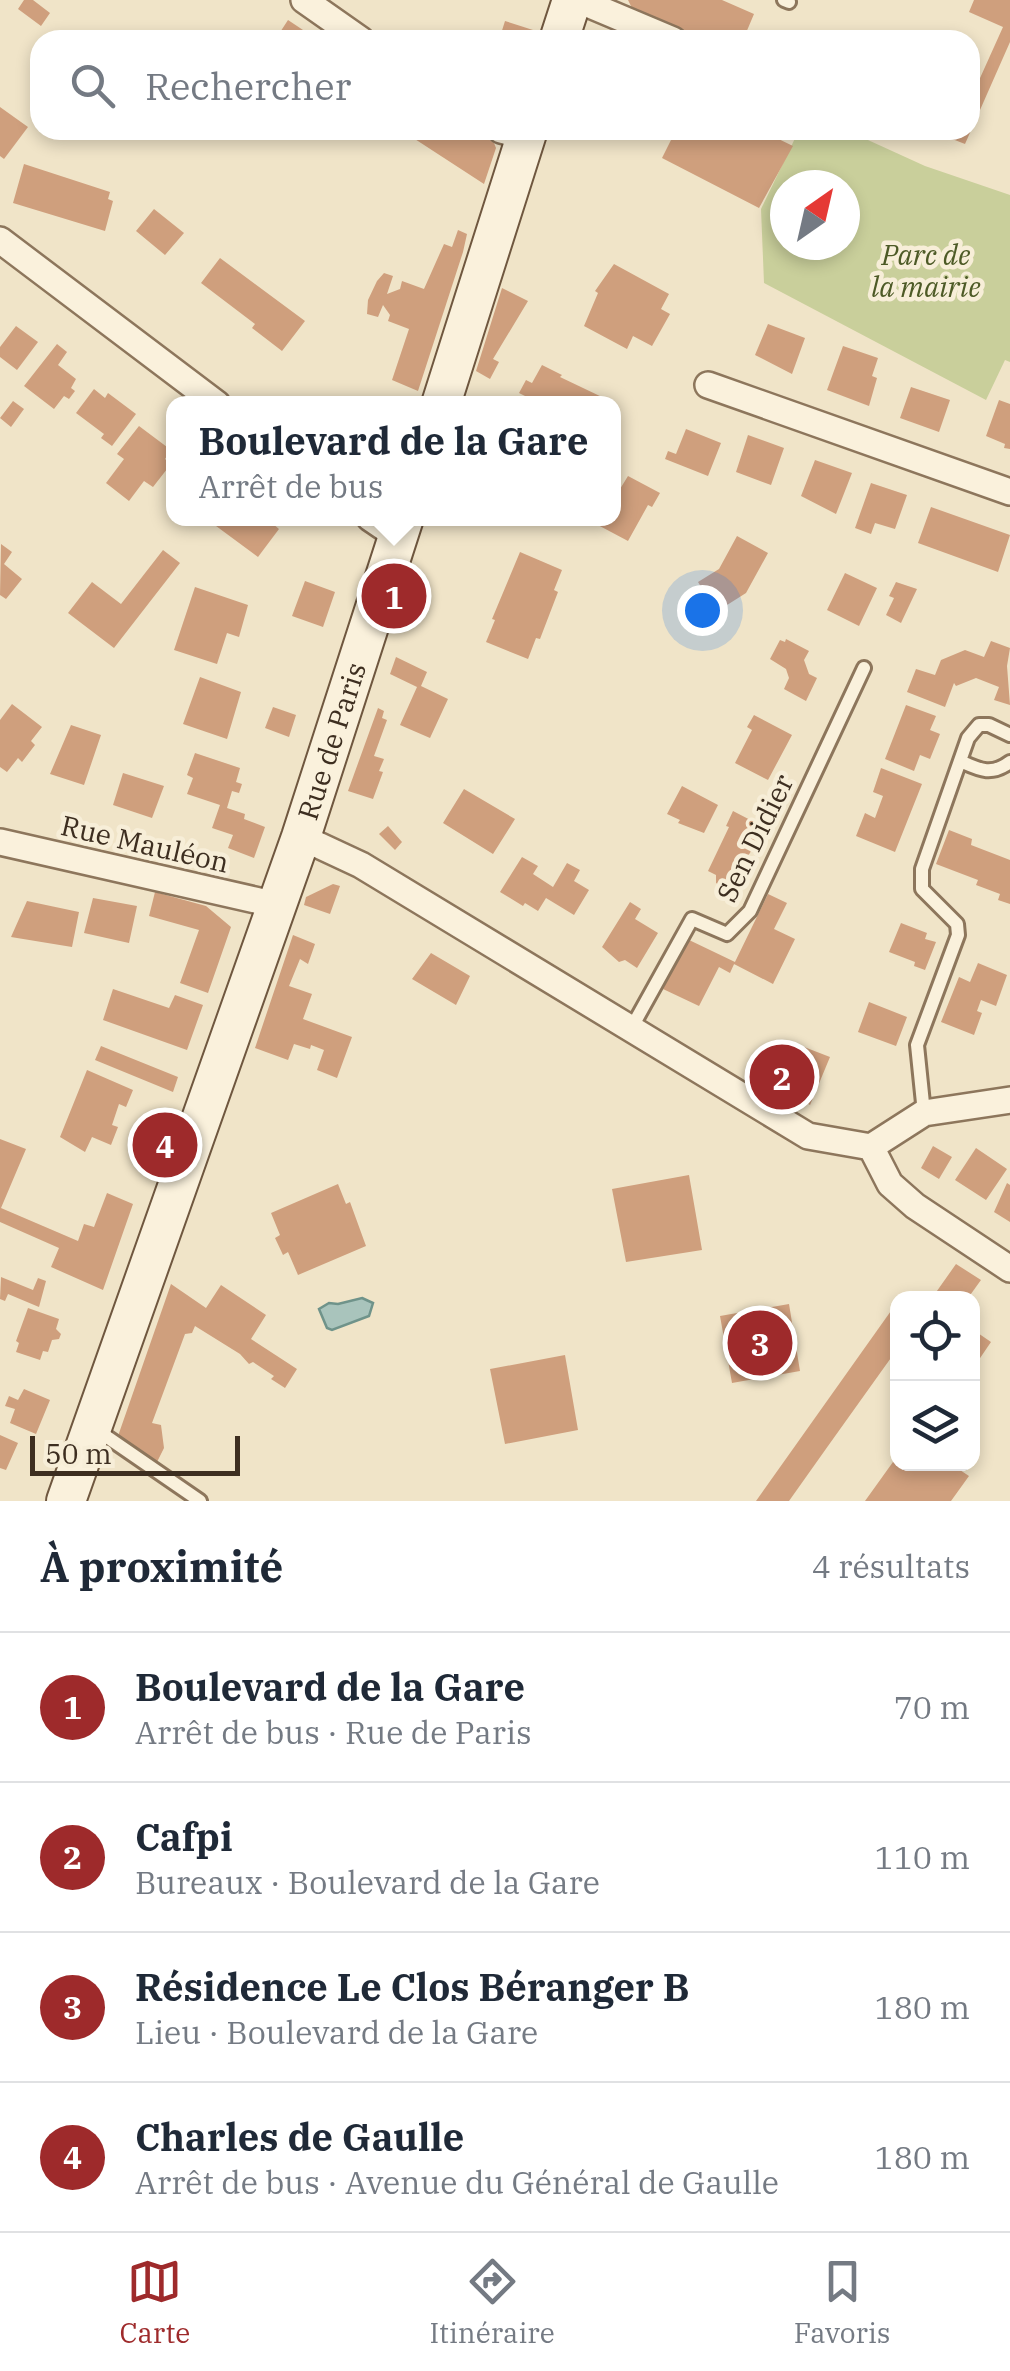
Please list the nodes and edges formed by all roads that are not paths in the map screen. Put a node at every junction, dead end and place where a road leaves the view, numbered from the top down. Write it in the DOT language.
graph roads {
  1 [pos="304,0"];
  2 [pos="576,0"];
  3 [pos="348,30"];
  4 [pos="563,30"];
  5 [pos="649,30"];
  6 [pos="516,140"];
  7 [pos="0,240"];
  8 [pos="708,386"];
  9 [pos="206,396"];
  10 [pos="443,396"];
  11 [pos="1010,492"];
  12 [pos="391,526"];
  13 [pos="864,668"];
  14 [pos="1010,735"];
  15 [pos="960,761"];
  16 [pos="1010,762"];
  17 [pos="300,838"];
  18 [pos="0,842"];
  19 [pos="277,905"];
  20 [pos="632,1027"];
  21 [pos="1010,1100"];
  22 [pos="924,1113"];
  23 [pos="870,1147"];
  24 [pos="1010,1269"];
  25 [pos="92,1427"];
  26 [pos="66,1501"];
  27 [pos="200,1501"];
  1 -- 3 [label="street"];
  2 -- 4 [label="street"];
  2 -- 5 [label="street"];
  6 -- 10 [label="street"];
  7 -- 9 [label="street"];
  8 -- 11 [label="street"];
  12 -- 17 [label="street, Rue de Paris"];
  13 -- 20 [label="lane, Sen Didier"];
  14 -- 15 [label="lane"];
  15 -- 16 [label="lane"];
  15 -- 22 [label="lane"];
  17 -- 19 [label="street, Rue de Paris"];
  17 -- 20 [label="street"];
  18 -- 19 [label="street, Rue Mauléon"];
  19 -- 25 [label="street, Rue de Paris"];
  20 -- 23 [label="street"];
  21 -- 22 [label="street"];
  22 -- 23 [label="street"];
  23 -- 24 [label="street"];
  25 -- 26 [label="street, Rue de Paris"];
  25 -- 27 [label="lane"];
}
